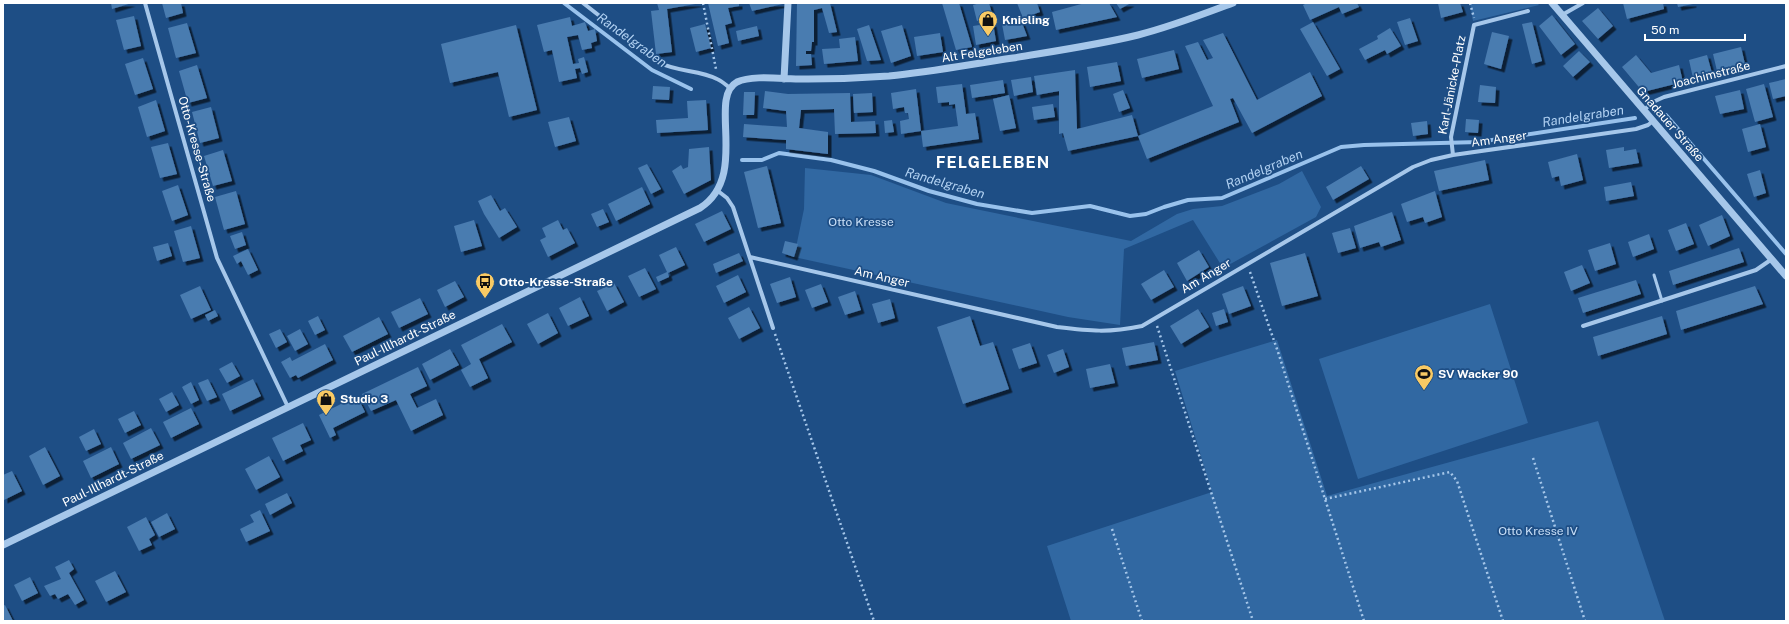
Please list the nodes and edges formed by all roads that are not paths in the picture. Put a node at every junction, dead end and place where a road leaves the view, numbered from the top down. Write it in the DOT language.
graph roads {
  1 [pos="145,3"];
  2 [pos="583,3"];
  3 [pos="788,3"];
  4 [pos="1233,3"];
  5 [pos="1552,3"];
  6 [pos="1583,3"];
  7 [pos="1528,11"];
  8 [pos="1562,15"];
  9 [pos="1786,66"];
  10 [pos="784,79"];
  11 [pos="730,88"];
  12 [pos="1644,110"];
  13 [pos="1653,121"];
  14 [pos="1453,156"];
  15 [pos="718,191"];
  16 [pos="750,257"];
  17 [pos="1772,260"];
  18 [pos="1654,275"];
  19 [pos="1786,276"];
  20 [pos="1662,301"];
  21 [pos="1583,326"];
  22 [pos="772,328"];
  23 [pos="288,407"];
  24 [pos="3,545"];
  1 -- 23 [label="street, Otto-Kresse-Straße"];
  2 -- 11 [label="street"];
  3 -- 10 [label="street"];
  4 -- 10 [label="street, Alt Felgeleben"];
  5 -- 8 [label="street, Gnadauer Straße"];
  6 -- 8 [label="street"];
  7 -- 14 [label="street, Karl-Jänicke-Platz"];
  8 -- 12 [label="street, Gnadauer Straße"];
  9 -- 12 [label="street, Joachimstraße"];
  10 -- 11 [label="street, Alt Felgeleben"];
  11 -- 15 [label="street, Paul-Illhardt-Straße"];
  12 -- 13 [label="street, Gnadauer Straße"];
  13 -- 14 [label="street, Am Anger"];
  13 -- 17 [label="street, Gnadauer Straße"];
  14 -- 16 [label="street, Am Anger"];
  15 -- 16 [label="street"];
  15 -- 23 [label="street, Paul-Illhardt-Straße"];
  16 -- 22 [label="street"];
  17 -- 19 [label="street, Gnadauer Straße"];
  17 -- 20 [label="street"];
  18 -- 20 [label="lane"];
  20 -- 21 [label="street"];
  23 -- 24 [label="street, Paul-Illhardt-Straße"];
}
